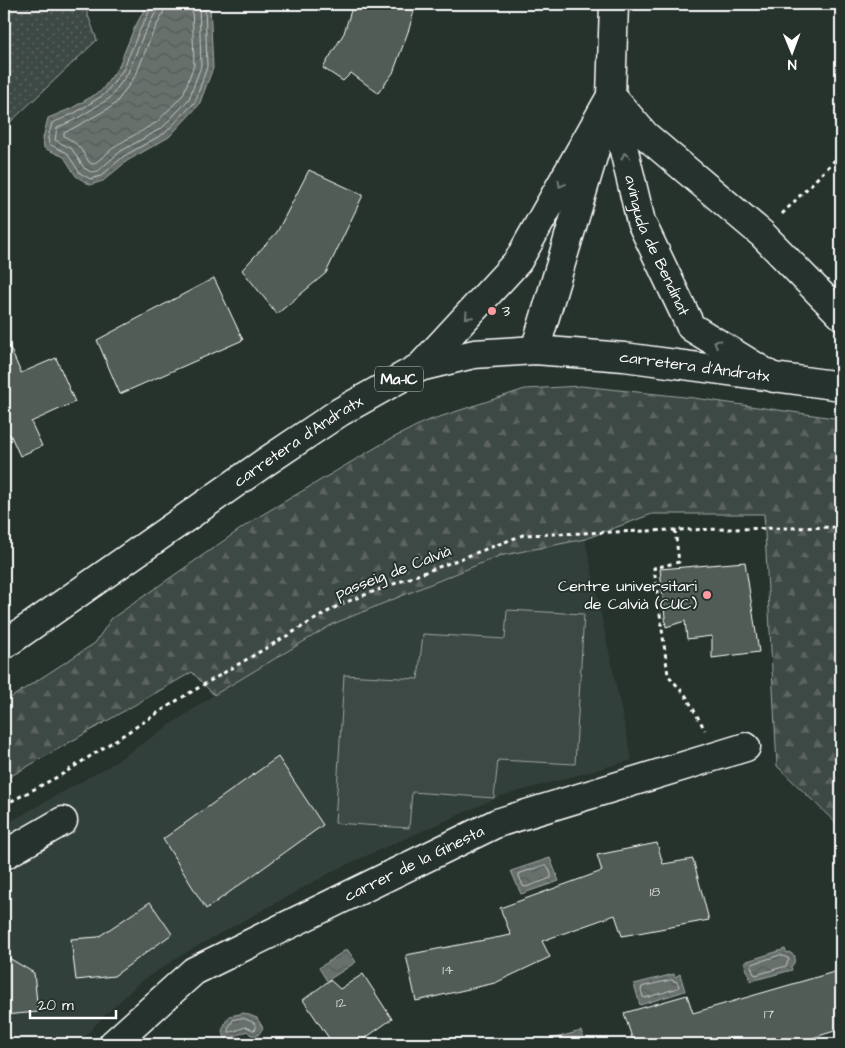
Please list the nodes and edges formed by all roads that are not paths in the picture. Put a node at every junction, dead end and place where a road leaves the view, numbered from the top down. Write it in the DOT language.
graph roads {
  1 [pos="614,4"];
  2 [pos="611,96"];
  3 [pos="841,315"];
  4 [pos="535,350"];
  5 [pos="420,367"];
  6 [pos="774,378"];
  7 [pos="841,386"];
  8 [pos="4,645"];
  9 [pos="746,747"];
  10 [pos="63,821"];
  11 [pos="4,854"];
  12 [pos="113,1044"];
  1 -- 2 [label="street, avinguda de Bendinat"];
  2 -- 3 [label="street"];
  2 -- 4 [label="street, avinguda de Bendinat"];
  2 -- 5 [label="street, avinguda de Bendinat, one-way"];
  6 -- 2 [label="street, avinguda de Bendinat, one-way"];
  4 -- 5 [label="street, carretera d'Andratx / Ma-1C"];
  4 -- 6 [label="street, carretera d'Andratx / Ma-1C"];
  5 -- 8 [label="street, carretera d'Andratx / Ma-1C"];
  6 -- 7 [label="street, carretera d'Andratx / Ma-1C"];
  9 -- 12 [label="street, carrer de la Ginesta"];
  10 -- 11 [label="street"];
}
